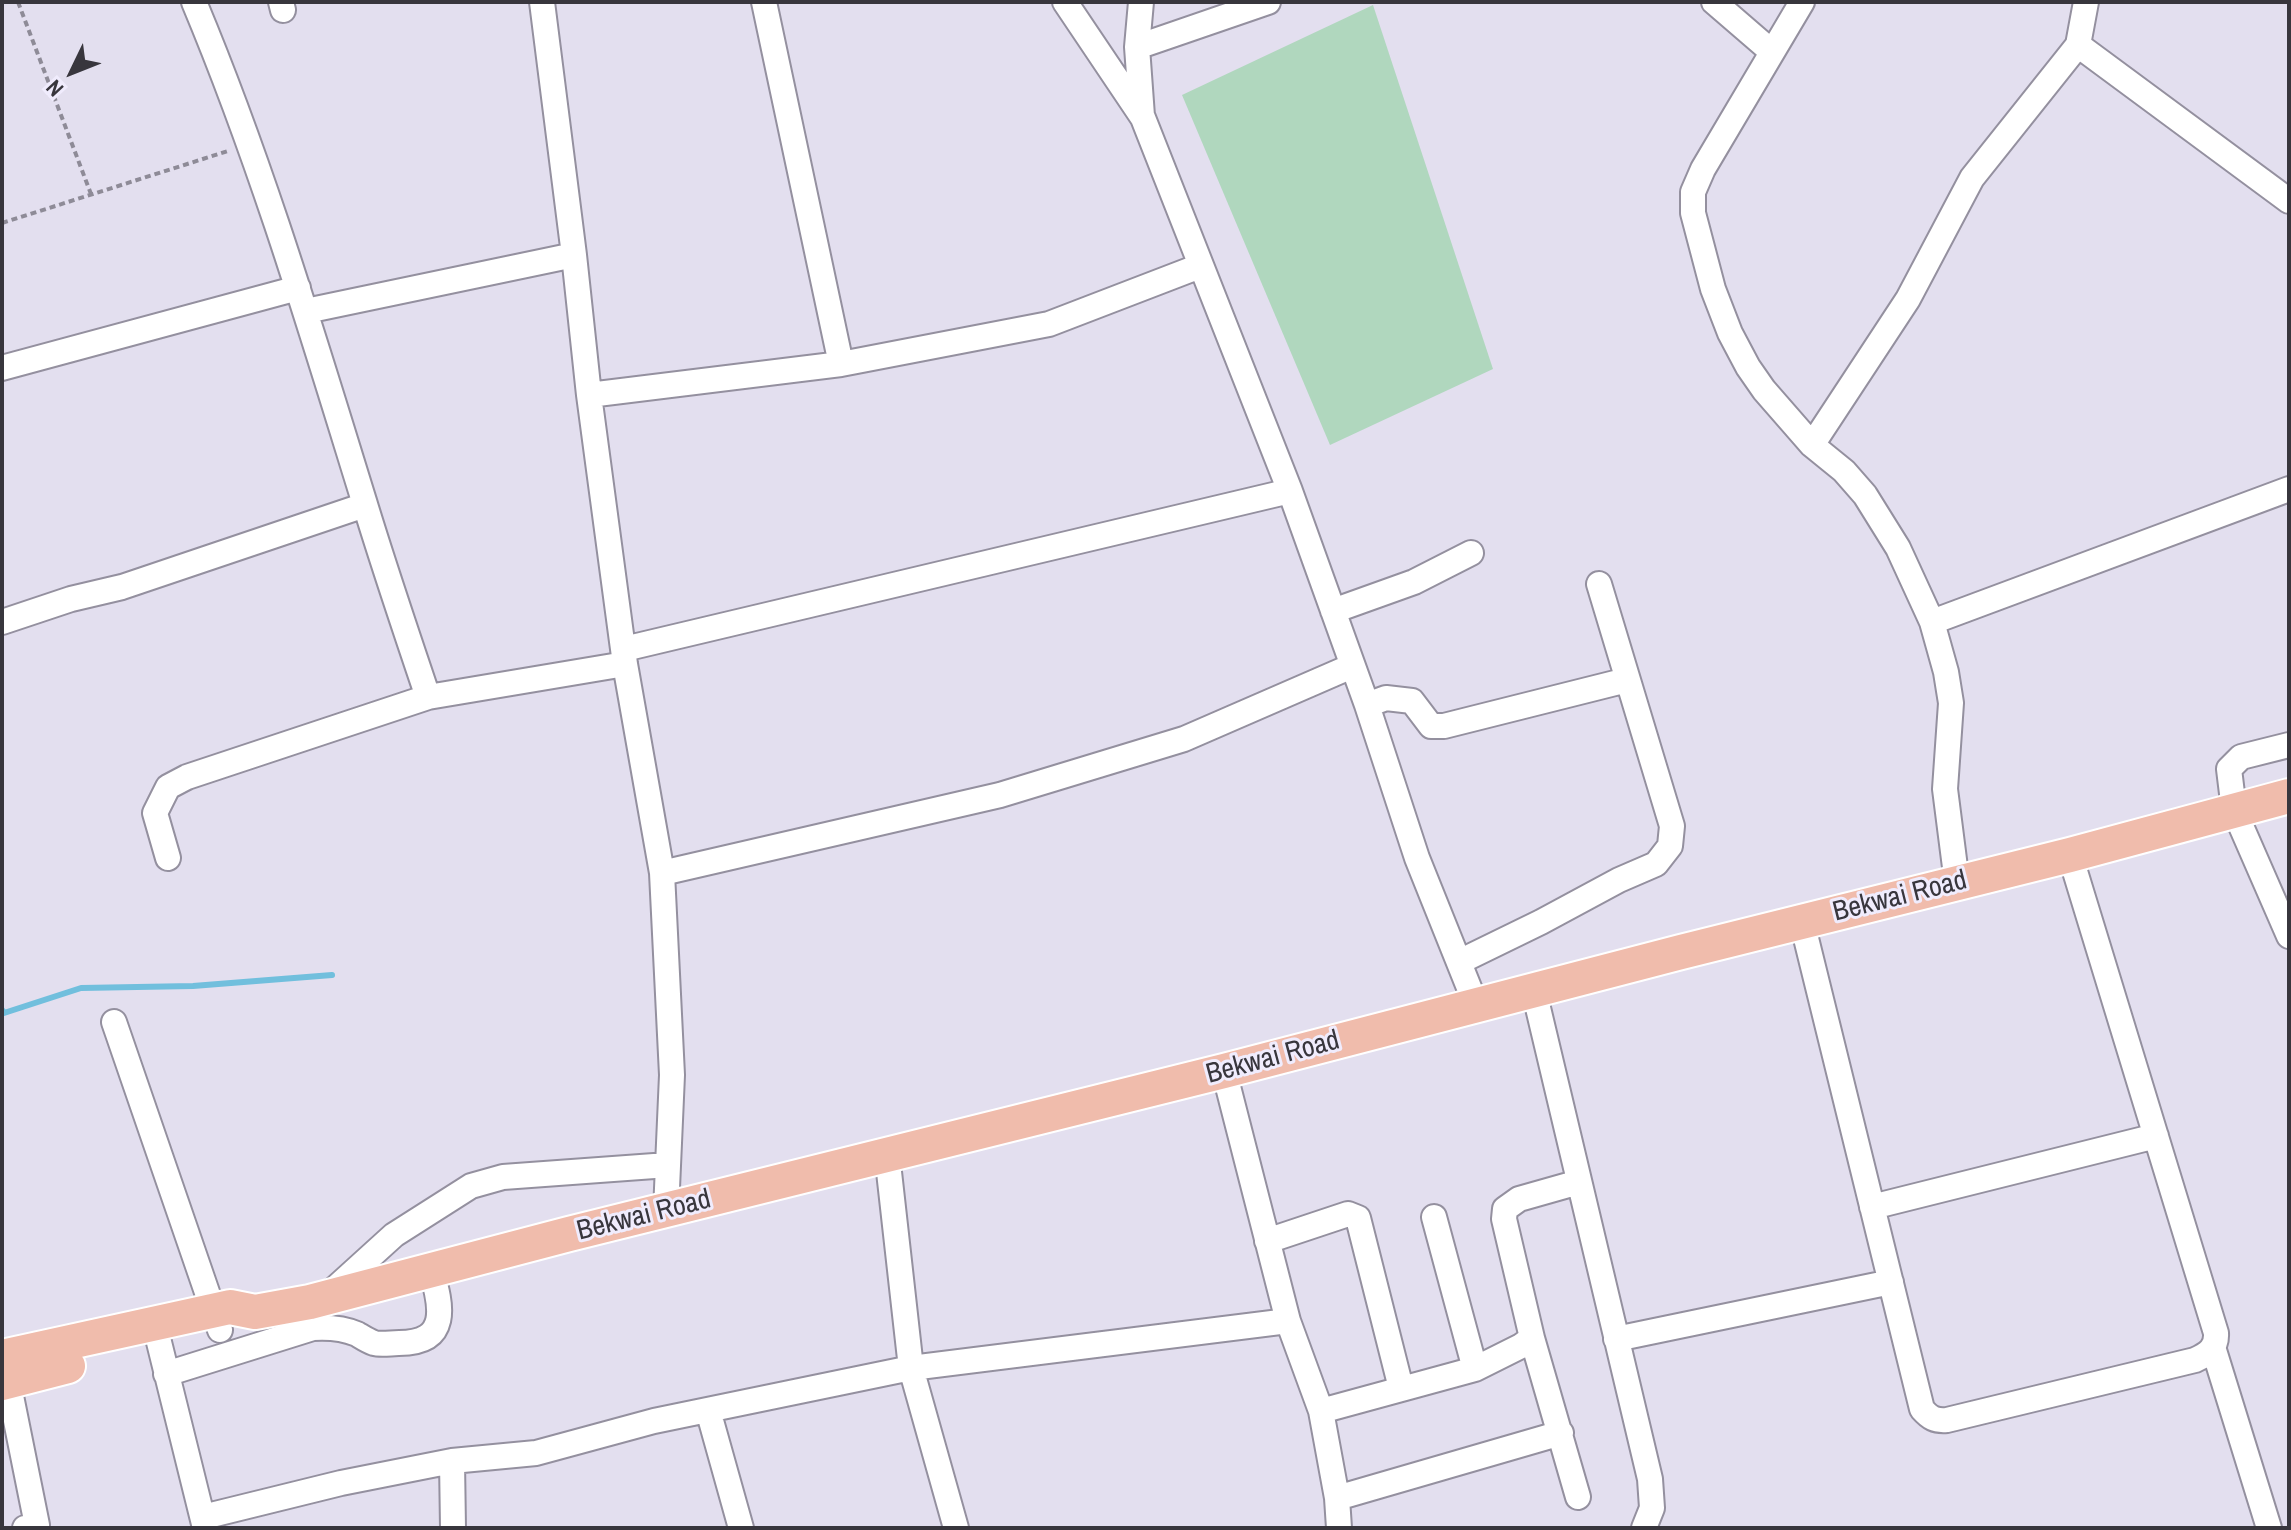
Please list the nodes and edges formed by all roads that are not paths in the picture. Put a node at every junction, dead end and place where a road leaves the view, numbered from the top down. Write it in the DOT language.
graph roads {
  1 [pos="194,2"];
  2 [pos="542,2"];
  3 [pos="764,2"];
  4 [pos="1065,2"];
  5 [pos="1141,2"];
  6 [pos="1268,2"];
  7 [pos="1714,2"];
  8 [pos="1802,2"];
  9 [pos="2086,2"];
  10 [pos="2078,45"];
  11 [pos="1137,47"];
  12 [pos="1772,52"];
  13 [pos="1143,118"];
  14 [pos="2289,201"];
  15 [pos="574,255"];
  16 [pos="1200,266"];
  17 [pos="298,288"];
  18 [pos="306,311"];
  19 [pos="841,364"];
  20 [pos="2,368"];
  21 [pos="589,395"];
  22 [pos="1812,445"];
  23 [pos="2289,489"];
  24 [pos="1290,491"];
  25 [pos="365,505"];
  26 [pos="1471,553"];
  27 [pos="1599,584"];
  28 [pos="1333,611"];
  29 [pos="2,622"];
  30 [pos="1932,622"];
  31 [pos="625,656"];
  32 [pos="1352,666"];
  33 [pos="1627,680"];
  34 [pos="428,697"];
  35 [pos="1367,705"];
  36 [pos="2289,745"];
  37 [pos="2289,796"];
  38 [pos="2234,810"];
  39 [pos="2070,855"];
  40 [pos="168,858"];
  41 [pos="662,873"];
  42 [pos="1957,883"];
  43 [pos="1802,922"];
  44 [pos="2289,936"];
  45 [pos="1459,962"];
  46 [pos="1534,991"];
  47 [pos="1476,1005"];
  48 [pos="114,1022"];
  49 [pos="1224,1071"];
  50 [pos="2156,1136"];
  51 [pos="887,1154"];
  52 [pos="668,1165"];
  53 [pos="1579,1182"];
  54 [pos="1872,1207"];
  55 [pos="666,1211"];
  56 [pos="1434,1217"];
  57 [pos="1267,1241"];
  58 [pos="431,1270"];
  59 [pos="1891,1282"];
  60 [pos="316,1309"];
  61 [pos="216,1321"];
  62 [pos="1288,1321"];
  63 [pos="1532,1338"];
  64 [pos="1616,1339"];
  65 [pos="160,1347"];
  66 [pos="2213,1347"];
  67 [pos="911,1368"];
  68 [pos="1475,1369"];
  69 [pos="4,1374"];
  70 [pos="1401,1388"];
  71 [pos="708,1410"];
  72 [pos="1321,1411"];
  73 [pos="1561,1433"];
  74 [pos="11,1447"];
  75 [pos="452,1461"];
  76 [pos="1578,1497"];
  77 [pos="1337,1498"];
  78 [pos="204,1522"];
  79 [pos="25,1528"];
  80 [pos="453,1528"];
  81 [pos="741,1528"];
  82 [pos="956,1528"];
  83 [pos="1339,1528"];
  84 [pos="1644,1528"];
  85 [pos="2269,1528"];
  1 -- 17 [label="street"];
  2 -- 15 [label="street"];
  3 -- 19 [label="street"];
  4 -- 13 [label="street"];
  5 -- 11 [label="street"];
  6 -- 11 [label="street"];
  7 -- 12 [label="street"];
  8 -- 12 [label="street"];
  9 -- 10 [label="street"];
  10 -- 14 [label="street"];
  10 -- 22 [label="street"];
  11 -- 13 [label="street"];
  12 -- 22 [label="street"];
  13 -- 16 [label="street"];
  15 -- 18 [label="street"];
  15 -- 21 [label="street"];
  16 -- 19 [label="street"];
  16 -- 24 [label="street"];
  17 -- 18 [label="street"];
  17 -- 20 [label="street"];
  18 -- 25 [label="street"];
  19 -- 21 [label="street"];
  21 -- 31 [label="street"];
  22 -- 30 [label="street"];
  23 -- 30 [label="street"];
  24 -- 28 [label="street"];
  24 -- 31 [label="street"];
  25 -- 29 [label="street"];
  25 -- 34 [label="street"];
  26 -- 28 [label="street"];
  27 -- 33 [label="street"];
  28 -- 32 [label="street"];
  30 -- 42 [label="street"];
  31 -- 34 [label="street"];
  31 -- 41 [label="street"];
  32 -- 35 [label="street"];
  32 -- 41 [label="street"];
  33 -- 35 [label="street"];
  33 -- 45 [label="street"];
  34 -- 40 [label="street"];
  35 -- 45 [label="street"];
  36 -- 38 [label="street"];
  37 -- 38 [label="highway, Bekwai Road"];
  38 -- 39 [label="highway, Bekwai Road"];
  38 -- 44 [label="street"];
  39 -- 42 [label="highway, Bekwai Road"];
  39 -- 50 [label="street"];
  41 -- 52 [label="street"];
  42 -- 43 [label="highway, Bekwai Road"];
  43 -- 46 [label="highway, Bekwai Road"];
  43 -- 54 [label="street"];
  45 -- 47 [label="street"];
  46 -- 47 [label="highway, Bekwai Road"];
  46 -- 53 [label="street"];
  47 -- 49 [label="highway, Bekwai Road"];
  48 -- 61 [label="street"];
  49 -- 51 [label="highway, Bekwai Road"];
  49 -- 57 [label="street"];
  50 -- 54 [label="street"];
  50 -- 66 [label="street"];
  51 -- 55 [label="highway, Bekwai Road"];
  51 -- 67 [label="street"];
  52 -- 55 [label="street"];
  52 -- 60 [label="street"];
  53 -- 63 [label="street"];
  53 -- 64 [label="street"];
  54 -- 59 [label="street"];
  55 -- 58 [label="highway, Bekwai Road"];
  56 -- 68 [label="street"];
  57 -- 62 [label="street"];
  57 -- 70 [label="street"];
  58 -- 60 [label="highway, Bekwai Road"];
  58 -- 60 [label="street"];
  59 -- 64 [label="street"];
  59 -- 66 [label="street"];
  60 -- 61 [label="highway, Bekwai Road"];
  60 -- 65 [label="street"];
  61 -- 65 [label="highway, Bekwai Road"];
  62 -- 67 [label="street"];
  62 -- 72 [label="street"];
  63 -- 68 [label="street"];
  63 -- 73 [label="street"];
  64 -- 84 [label="street"];
  65 -- 69 [label="highway, Bekwai Road"];
  65 -- 78 [label="street"];
  66 -- 85 [label="street"];
  67 -- 71 [label="street"];
  67 -- 82 [label="street"];
  68 -- 70 [label="street"];
  69 -- 74 [label="street"];
  70 -- 72 [label="street"];
  71 -- 75 [label="street"];
  71 -- 81 [label="street"];
  72 -- 77 [label="street"];
  73 -- 76 [label="street"];
  73 -- 77 [label="street"];
  74 -- 79 [label="street"];
  75 -- 78 [label="street"];
  75 -- 80 [label="street"];
  77 -- 83 [label="street"];
}
